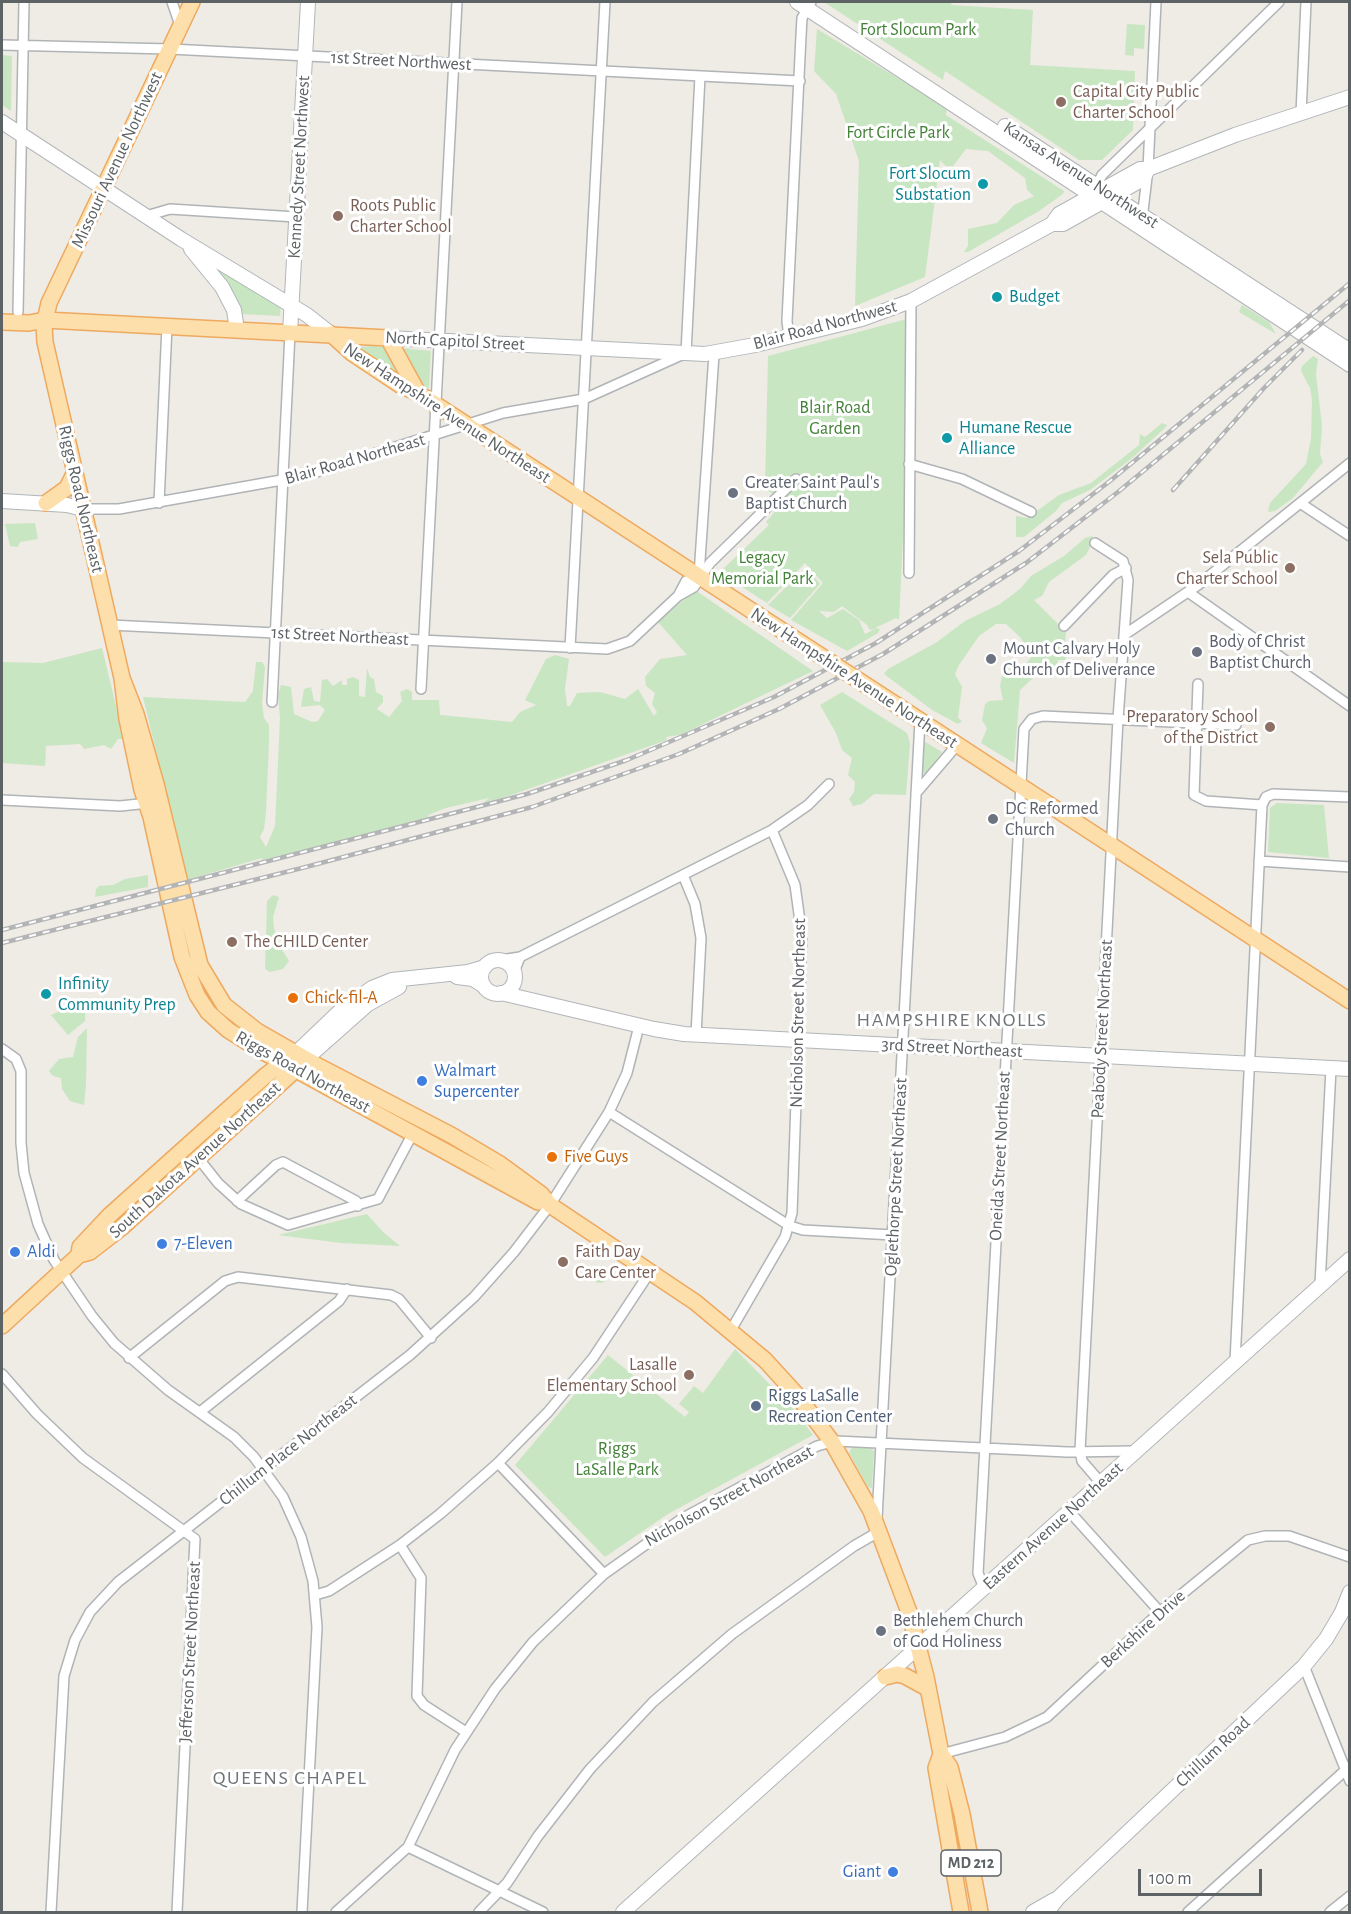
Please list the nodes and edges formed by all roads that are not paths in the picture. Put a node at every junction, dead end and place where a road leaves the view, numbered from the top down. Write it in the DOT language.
graph roads {
  1 [pos="24,2"];
  2 [pos="172,2"];
  3 [pos="192,2"];
  4 [pos="308,2"];
  5 [pos="457,2"];
  6 [pos="605,2"];
  7 [pos="1156,2"];
  8 [pos="1279,2"];
  9 [pos="1306,2"];
  10 [pos="807,3"];
  11 [pos="180,25"];
  12 [pos="2,45"];
  13 [pos="23,46"];
  14 [pos="170,49"];
  15 [pos="305,56"];
  16 [pos="453,63"];
  17 [pos="602,71"];
  18 [pos="700,76"];
  19 [pos="800,81"];
  20 [pos="1350,97"];
  21 [pos="1301,114"];
  22 [pos="2,122"];
  23 [pos="1149,127"];
  24 [pos="21,134"];
  25 [pos="1148,169"];
  26 [pos="104,188"];
  27 [pos="1101,193"];
  28 [pos="146,216"];
  29 [pos="296,217"];
  30 [pos="1142,221"];
  31 [pos="182,239"];
  32 [pos="912,300"];
  33 [pos="292,305"];
  34 [pos="2,311"];
  35 [pos="18,312"];
  36 [pos="45,320"];
  37 [pos="2,322"];
  38 [pos="167,326"];
  39 [pos="237,330"];
  40 [pos="290,333"];
  41 [pos="331,334"];
  42 [pos="789,337"];
  43 [pos="388,338"];
  44 [pos="439,340"];
  45 [pos="587,348"];
  46 [pos="1350,351"];
  47 [pos="686,353"];
  48 [pos="714,354"];
  49 [pos="1350,364"];
  50 [pos="418,393"];
  51 [pos="584,399"];
  52 [pos="435,405"];
  53 [pos="467,426"];
  54 [pos="434,436"];
  55 [pos="1350,463"];
  56 [pos="909,465"];
  57 [pos="75,472"];
  58 [pos="796,479"];
  59 [pos="283,481"];
  60 [pos="579,498"];
  61 [pos="2,501"];
  62 [pos="159,502"];
  63 [pos="46,503"];
  64 [pos="1300,503"];
  65 [pos="83,509"];
  66 [pos="1031,512"];
  67 [pos="1350,536"];
  68 [pos="1095,543"];
  69 [pos="1126,568"];
  70 [pos="909,573"];
  71 [pos="699,575"];
  72 [pos="1188,592"];
  73 [pos="110,625"];
  74 [pos="1065,626"];
  75 [pos="275,632"];
  76 [pos="1124,635"];
  77 [pos="423,641"];
  78 [pos="570,648"];
  79 [pos="1198,684"];
  80 [pos="421,689"];
  81 [pos="272,702"];
  82 [pos="1350,706"];
  83 [pos="1118,719"];
  84 [pos="920,721"];
  85 [pos="1196,723"];
  86 [pos="1236,725"];
  87 [pos="957,745"];
  88 [pos="829,784"];
  89 [pos="1020,785"];
  90 [pos="916,793"];
  91 [pos="1350,797"];
  92 [pos="2,800"];
  93 [pos="153,802"];
  94 [pos="1262,805"];
  95 [pos="772,830"];
  96 [pos="1112,845"];
  97 [pos="1259,861"];
  98 [pos="1350,867"];
  99 [pos="683,875"];
  100 [pos="1256,914"];
  101 [pos="1236,927"];
  102 [pos="1255,940"];
  103 [pos="520,957"];
  104 [pos="501,960"];
  105 [pos="485,967"];
  106 [pos="514,976"];
  107 [pos="484,986"];
  108 [pos="501,993"];
  109 [pos="522,996"];
  110 [pos="1350,1001"];
  111 [pos="639,1026"];
  112 [pos="696,1035"];
  113 [pos="798,1040"];
  114 [pos="903,1046"];
  115 [pos="2,1049"];
  116 [pos="1005,1051"];
  117 [pos="1101,1056"];
  118 [pos="296,1060"];
  119 [pos="1249,1064"];
  120 [pos="1331,1068"];
  121 [pos="1350,1069"];
  122 [pos="609,1112"];
  123 [pos="413,1133"];
  124 [pos="199,1159"];
  125 [pos="237,1201"];
  126 [pos="550,1205"];
  127 [pos="358,1206"];
  128 [pos="790,1226"];
  129 [pos="893,1235"];
  130 [pos="78,1255"];
  131 [pos="1350,1259"];
  132 [pos="62,1271"];
  133 [pos="650,1272"];
  134 [pos="1320,1285"];
  135 [pos="347,1289"];
  136 [pos="2,1326"];
  137 [pos="731,1330"];
  138 [pos="431,1338"];
  139 [pos="129,1358"];
  140 [pos="1235,1362"];
  141 [pos="2,1374"];
  142 [pos="200,1412"];
  143 [pos="832,1442"];
  144 [pos="882,1442"];
  145 [pos="984,1447"];
  146 [pos="1080,1451"];
  147 [pos="1135,1451"];
  148 [pos="498,1463"];
  149 [pos="264,1469"];
  150 [pos="1101,1483"];
  151 [pos="1069,1511"];
  152 [pos="878,1528"];
  153 [pos="184,1532"];
  154 [pos="400,1545"];
  155 [pos="1350,1557"];
  156 [pos="604,1574"];
  157 [pos="984,1588"];
  158 [pos="1350,1592"];
  159 [pos="315,1595"];
  160 [pos="1160,1612"];
  161 [pos="918,1647"];
  162 [pos="1304,1666"];
  163 [pos="885,1677"];
  164 [pos="927,1688"];
  165 [pos="466,1732"];
  166 [pos="941,1754"];
  167 [pos="1347,1768"];
  168 [pos="1350,1781"];
  169 [pos="408,1847"];
  170 [pos="500,1892"];
  171 [pos="1350,1896"];
  172 [pos="1058,1898"];
  173 [pos="980,1910"];
  174 [pos="51,1912"];
  175 [pos="177,1912"];
  176 [pos="302,1912"];
  177 [pos="336,1912"];
  178 [pos="479,1912"];
  179 [pos="543,1912"];
  180 [pos="623,1912"];
  181 [pos="962,1912"];
  182 [pos="1033,1912"];
  183 [pos="1047,1912"];
  184 [pos="1188,1912"];
  185 [pos="1330,1912"];
  1 -- 13 [label="street"];
  2 -- 11 [label="street"];
  3 -- 11 [label="main road, Missouri Avenue Northwest"];
  4 -- 15 [label="street, Kennedy Street Northwest"];
  5 -- 16 [label="street"];
  6 -- 17 [label="street"];
  7 -- 23 [label="street"];
  8 -- 23 [label="street"];
  9 -- 21 [label="street"];
  10 -- 19 [label="street"];
  10 -- 27 [label="street, Kansas Avenue Northwest"];
  11 -- 14 [label="main road, Missouri Avenue Northwest"];
  12 -- 13 [label="street, 1st Street Northwest"];
  13 -- 14 [label="street, 1st Street Northwest"];
  13 -- 24 [label="street"];
  14 -- 15 [label="street, 1st Street Northwest"];
  14 -- 26 [label="main road, Missouri Avenue Northwest"];
  15 -- 16 [label="street, 1st Street Northwest"];
  15 -- 29 [label="street, Kennedy Street Northwest"];
  16 -- 17 [label="street, 1st Street Northwest"];
  16 -- 44 [label="street"];
  17 -- 18 [label="street, 1st Street Northwest"];
  17 -- 45 [label="street"];
  18 -- 19 [label="street, 1st Street Northwest"];
  18 -- 47 [label="street"];
  19 -- 42 [label="street"];
  20 -- 21 [label="street, Blair Road Northwest"];
  21 -- 25 [label="street, Blair Road Northwest"];
  22 -- 24 [label="street"];
  23 -- 25 [label="street"];
  23 -- 27 [label="street"];
  24 -- 26 [label="street"];
  24 -- 35 [label="street"];
  25 -- 27 [label="street, Blair Road Northwest"];
  25 -- 30 [label="street"];
  26 -- 28 [label="street"];
  26 -- 36 [label="main road, Missouri Avenue Northwest"];
  27 -- 30 [label="street, Kansas Avenue Northwest"];
  27 -- 32 [label="street, Blair Road Northwest"];
  28 -- 29 [label="street"];
  28 -- 31 [label="street"];
  29 -- 33 [label="street, Kennedy Street Northwest"];
  30 -- 46 [label="street, Kansas Avenue Northwest"];
  30 -- 49 [label="street, Kansas Avenue Northwest"];
  31 -- 33 [label="street"];
  31 -- 39 [label="street"];
  32 -- 42 [label="street, Blair Road Northwest"];
  32 -- 56 [label="street"];
  33 -- 40 [label="street, Kennedy Street Northwest"];
  33 -- 41 [label="street"];
  34 -- 35 [label="main road"];
  35 -- 36 [label="main road"];
  36 -- 37 [label="main road"];
  36 -- 38 [label="main road, North Capitol Street"];
  36 -- 57 [label="main road, Riggs Road Northeast"];
  38 -- 39 [label="main road, North Capitol Street"];
  38 -- 62 [label="street"];
  39 -- 40 [label="main road, North Capitol Street"];
  40 -- 41 [label="main road, North Capitol Street"];
  40 -- 59 [label="street"];
  41 -- 43 [label="main road, North Capitol Street"];
  41 -- 50 [label="main road, New Hampshire Avenue Northeast"];
  42 -- 48 [label="street, Blair Road Northwest"];
  43 -- 44 [label="street, North Capitol Street"];
  43 -- 50 [label="main road"];
  44 -- 45 [label="street, North Capitol Street"];
  44 -- 52 [label="street"];
  45 -- 47 [label="street, North Capitol Street"];
  45 -- 51 [label="street"];
  47 -- 48 [label="street, Blair Road Northwest"];
  47 -- 51 [label="street, Blair Road Northeast"];
  48 -- 71 [label="street"];
  50 -- 52 [label="main road, New Hampshire Avenue Northeast"];
  51 -- 53 [label="street, Blair Road Northeast"];
  51 -- 60 [label="street"];
  52 -- 53 [label="main road, New Hampshire Avenue Northeast"];
  52 -- 54 [label="street"];
  53 -- 54 [label="street, Blair Road Northeast"];
  53 -- 60 [label="main road, New Hampshire Avenue Northeast"];
  54 -- 59 [label="street, Blair Road Northeast"];
  54 -- 77 [label="street"];
  55 -- 64 [label="street"];
  56 -- 66 [label="street"];
  56 -- 70 [label="street"];
  57 -- 63 [label="main road"];
  57 -- 65 [label="main road, Riggs Road Northeast"];
  58 -- 71 [label="street"];
  59 -- 62 [label="street, Blair Road Northeast"];
  59 -- 75 [label="street"];
  60 -- 71 [label="main road, New Hampshire Avenue Northeast"];
  60 -- 78 [label="street"];
  61 -- 63 [label="street"];
  62 -- 65 [label="street, Blair Road Northeast"];
  63 -- 65 [label="street"];
  64 -- 67 [label="street"];
  64 -- 72 [label="street"];
  65 -- 73 [label="main road, Riggs Road Northeast"];
  68 -- 69 [label="street"];
  69 -- 74 [label="street"];
  69 -- 76 [label="street, Peabody Street Northeast"];
  71 -- 78 [label="street"];
  71 -- 84 [label="main road, New Hampshire Avenue Northeast, bridge"];
  72 -- 76 [label="street"];
  72 -- 82 [label="street"];
  73 -- 75 [label="street, 1st Street Northeast"];
  73 -- 93 [label="main road, Riggs Road Northeast"];
  75 -- 77 [label="street, 1st Street Northeast"];
  75 -- 81 [label="street"];
  76 -- 83 [label="street, Peabody Street Northeast"];
  77 -- 78 [label="street, 1st Street Northeast"];
  77 -- 80 [label="street"];
  79 -- 85 [label="street"];
  83 -- 85 [label="street"];
  83 -- 89 [label="street, Oneida Street Northeast"];
  83 -- 96 [label="street, Peabody Street Northeast"];
  84 -- 87 [label="main road, New Hampshire Avenue Northeast"];
  84 -- 90 [label="street, Oglethorpe Street Northeast"];
  85 -- 86 [label="street"];
  85 -- 94 [label="street"];
  87 -- 89 [label="main road, New Hampshire Avenue Northeast"];
  87 -- 90 [label="street"];
  88 -- 95 [label="street"];
  89 -- 96 [label="main road, New Hampshire Avenue Northeast"];
  89 -- 116 [label="street, Oneida Street Northeast"];
  90 -- 114 [label="street, Oglethorpe Street Northeast"];
  91 -- 94 [label="street"];
  92 -- 93 [label="street"];
  93 -- 118 [label="main road, Riggs Road Northeast"];
  94 -- 97 [label="street"];
  95 -- 99 [label="street"];
  95 -- 113 [label="street, Nicholson Street Northeast"];
  96 -- 101 [label="main road, New Hampshire Avenue Northeast"];
  96 -- 117 [label="street, Peabody Street Northeast"];
  97 -- 98 [label="street"];
  97 -- 100 [label="street"];
  99 -- 103 [label="street"];
  99 -- 112 [label="street"];
  100 -- 101 [label="street"];
  100 -- 102 [label="street"];
  101 -- 102 [label="main road, New Hampshire Avenue Northeast"];
  102 -- 110 [label="main road, New Hampshire Avenue Northeast"];
  102 -- 119 [label="street"];
  103 -- 104 [label="street"];
  103 -- 106 [label="street"];
  104 -- 105 [label="street"];
  104 -- 106 [label="street"];
  105 -- 107 [label="street"];
  105 -- 118 [label="street"];
  106 -- 108 [label="street"];
  106 -- 109 [label="street"];
  107 -- 108 [label="street"];
  107 -- 118 [label="street"];
  108 -- 109 [label="street, 3rd Street Northeast"];
  109 -- 111 [label="street, 3rd Street Northeast"];
  111 -- 112 [label="street, 3rd Street Northeast"];
  111 -- 122 [label="street, Chillum Place Northeast"];
  112 -- 113 [label="street, 3rd Street Northeast"];
  113 -- 114 [label="street, 3rd Street Northeast"];
  113 -- 128 [label="street, Nicholson Street Northeast"];
  114 -- 116 [label="street, 3rd Street Northeast"];
  114 -- 129 [label="street, Oglethorpe Street Northeast"];
  115 -- 132 [label="street"];
  116 -- 117 [label="street, 3rd Street Northeast"];
  116 -- 145 [label="street, Oneida Street Northeast"];
  117 -- 119 [label="street, 3rd Street Northeast"];
  117 -- 146 [label="street, Peabody Street Northeast"];
  118 -- 123 [label="main road, Riggs Road Northeast"];
  118 -- 124 [label="main road, South Dakota Avenue Northeast"];
  118 -- 126 [label="main road, Riggs Road Northeast"];
  118 -- 130 [label="main road, South Dakota Avenue Northeast"];
  119 -- 120 [label="street, 3rd Street Northeast"];
  119 -- 140 [label="street"];
  120 -- 121 [label="street, 3rd Street Northeast"];
  120 -- 134 [label="street"];
  122 -- 126 [label="street, Chillum Place Northeast"];
  122 -- 128 [label="street"];
  123 -- 126 [label="main road, Riggs Road Northeast"];
  123 -- 127 [label="street"];
  124 -- 125 [label="street"];
  124 -- 130 [label="main road, South Dakota Avenue Northeast"];
  125 -- 127 [label="street"];
  125 -- 127 [label="street"];
  126 -- 133 [label="main road, Riggs Road Northeast"];
  126 -- 138 [label="street, Chillum Place Northeast"];
  128 -- 129 [label="street"];
  128 -- 137 [label="street, Nicholson Street Northeast"];
  129 -- 144 [label="street, Oglethorpe Street Northeast"];
  130 -- 132 [label="main road, South Dakota Avenue Northeast"];
  131 -- 134 [label="street, Eastern Avenue Northeast"];
  132 -- 136 [label="main road, South Dakota Avenue Northeast"];
  132 -- 139 [label="street"];
  133 -- 137 [label="main road, Riggs Road Northeast"];
  133 -- 148 [label="street"];
  134 -- 140 [label="street, Eastern Avenue Northeast"];
  135 -- 138 [label="street"];
  135 -- 139 [label="street"];
  135 -- 142 [label="street"];
  137 -- 143 [label="main road, Riggs Road Northeast"];
  138 -- 149 [label="street, Chillum Place Northeast"];
  139 -- 142 [label="street"];
  140 -- 147 [label="street, Eastern Avenue Northeast"];
  141 -- 153 [label="street, Jefferson Street Northeast"];
  142 -- 149 [label="street"];
  143 -- 144 [label="street"];
  143 -- 152 [label="main road, Riggs Road Northeast"];
  143 -- 156 [label="street, Nicholson Street Northeast"];
  144 -- 145 [label="street"];
  144 -- 152 [label="street, Oglethorpe Street Northeast"];
  145 -- 146 [label="street"];
  145 -- 157 [label="street, Oneida Street Northeast"];
  146 -- 147 [label="street"];
  146 -- 150 [label="street"];
  147 -- 150 [label="street, Eastern Avenue Northeast"];
  148 -- 154 [label="street"];
  148 -- 156 [label="street"];
  149 -- 153 [label="street, Chillum Place Northeast"];
  149 -- 159 [label="street"];
  150 -- 151 [label="street, Eastern Avenue Northeast"];
  151 -- 157 [label="street, Eastern Avenue Northeast"];
  151 -- 160 [label="street"];
  152 -- 161 [label="main road, Riggs Road Northeast"];
  152 -- 170 [label="street"];
  153 -- 174 [label="street, Chillum Place Northeast"];
  153 -- 175 [label="street, Jefferson Street Northeast"];
  154 -- 159 [label="street"];
  154 -- 165 [label="street"];
  155 -- 160 [label="street, Berkshire Drive"];
  156 -- 165 [label="street, Nicholson Street Northeast"];
  157 -- 161 [label="street, Eastern Avenue Northeast"];
  158 -- 162 [label="street, Chillum Road"];
  159 -- 176 [label="street"];
  160 -- 166 [label="street, Berkshire Drive"];
  161 -- 163 [label="street, Eastern Avenue Northeast"];
  161 -- 164 [label="main road, MD 212"];
  162 -- 167 [label="street"];
  162 -- 172 [label="street, Chillum Road"];
  163 -- 164 [label="main road"];
  163 -- 180 [label="street, Eastern Avenue Northeast"];
  164 -- 166 [label="main road, MD 212"];
  165 -- 169 [label="street, Nicholson Street Northeast"];
  166 -- 173 [label="main road, MD 212"];
  166 -- 181 [label="main road, MD 212"];
  167 -- 168 [label="street"];
  167 -- 184 [label="street"];
  169 -- 170 [label="street"];
  169 -- 177 [label="street, Nicholson Street Northeast"];
  170 -- 178 [label="street"];
  170 -- 179 [label="street"];
  171 -- 185 [label="street"];
  172 -- 182 [label="street, Chillum Road"];
  172 -- 183 [label="street, Chillum Road"];
}
